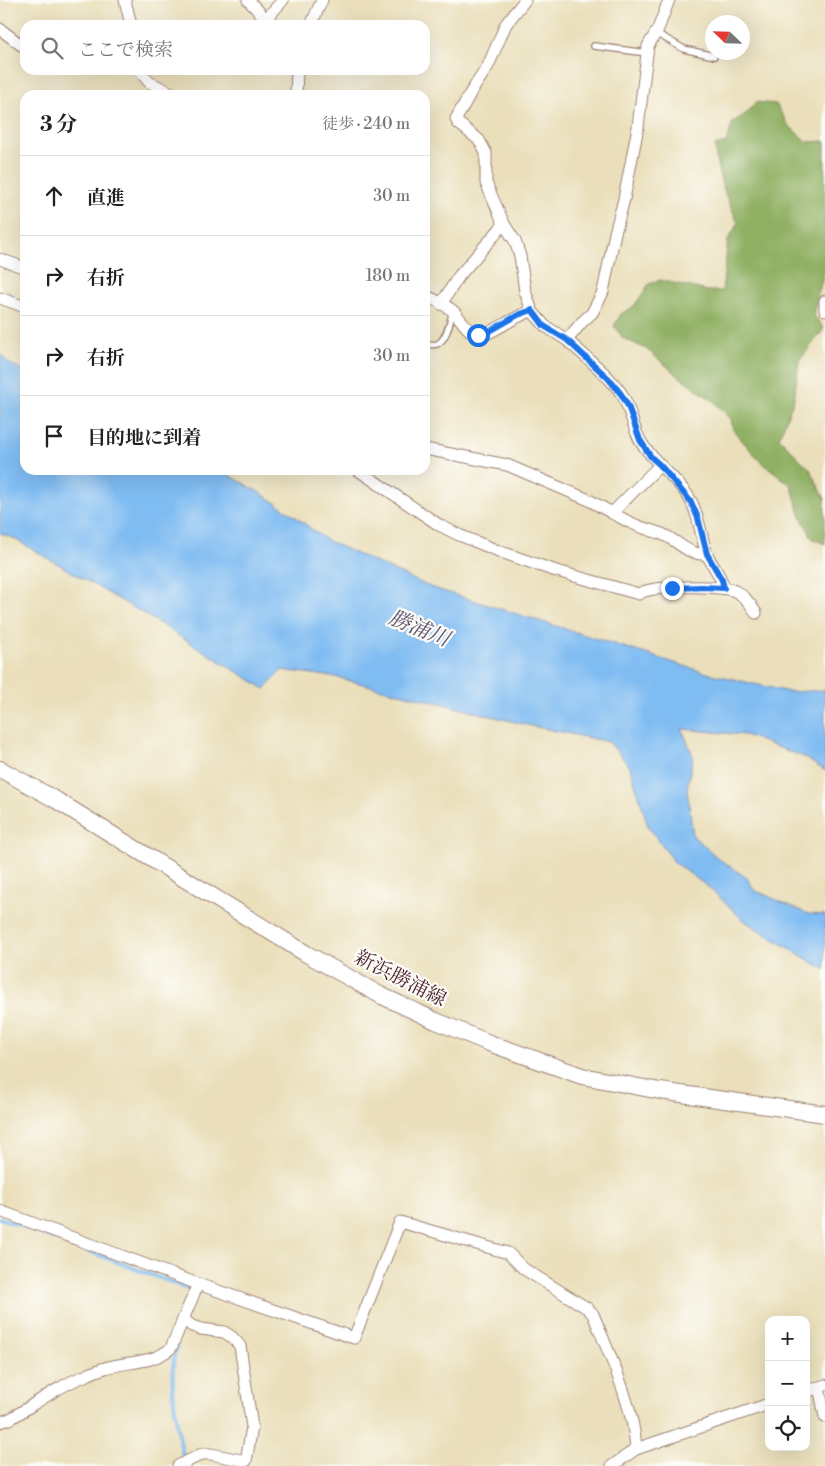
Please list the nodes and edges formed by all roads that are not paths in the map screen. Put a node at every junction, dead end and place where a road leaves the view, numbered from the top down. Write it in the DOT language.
graph roads {
  1 [pos="125,0"];
  2 [pos="248,0"];
  3 [pos="283,0"];
  4 [pos="322,0"];
  5 [pos="525,0"];
  6 [pos="669,0"];
  7 [pos="130,20"];
  8 [pos="268,20"];
  9 [pos="271,20"];
  10 [pos="313,20"];
  11 [pos="0,29"];
  12 [pos="656,33"];
  13 [pos="20,43"];
  14 [pos="594,46"];
  15 [pos="647,53"];
  16 [pos="705,54"];
  17 [pos="143,75"];
  18 [pos="297,75"];
  19 [pos="166,90"];
  20 [pos="296,90"];
  21 [pos="504,224"];
  22 [pos="0,259"];
  23 [pos="20,266"];
  24 [pos="0,298"];
  25 [pos="430,298"];
  26 [pos="825,301"];
  27 [pos="441,304"];
  28 [pos="20,305"];
  29 [pos="532,310"];
  30 [pos="825,310"];
  31 [pos="454,311"];
  32 [pos="567,340"];
  33 [pos="430,344"];
  34 [pos="430,450"];
  35 [pos="660,465"];
  36 [pos="365,475"];
  37 [pos="612,513"];
  38 [pos="707,554"];
  39 [pos="724,588"];
  40 [pos="756,613"];
  41 [pos="0,769"];
  42 [pos="825,1114"];
  43 [pos="0,1211"];
  44 [pos="198,1284"];
  45 [pos="184,1320"];
  46 [pos="822,1386"];
  47 [pos="810,1390"];
  48 [pos="765,1405"];
  49 [pos="825,1417"];
  50 [pos="0,1422"];
  51 [pos="636,1449"];
  52 [pos="178,1466"];
  53 [pos="612,1466"];
  1 -- 7 [label="street"];
  2 -- 8 [label="street"];
  3 -- 9 [label="street"];
  4 -- 10 [label="street"];
  5 -- 21 [label="street"];
  6 -- 12 [label="street"];
  11 -- 13 [label="street"];
  12 -- 15 [label="street"];
  12 -- 16 [label="lane"];
  14 -- 15 [label="lane"];
  15 -- 32 [label="street"];
  17 -- 19 [label="street"];
  18 -- 20 [label="street"];
  21 -- 27 [label="street"];
  21 -- 29 [label="street"];
  22 -- 23 [label="street"];
  24 -- 28 [label="street"];
  25 -- 27 [label="street"];
  26 -- 30 [label="street"];
  27 -- 31 [label="street"];
  29 -- 31 [label="street"];
  29 -- 32 [label="street"];
  31 -- 33 [label="lane"];
  32 -- 35 [label="street"];
  34 -- 37 [label="street"];
  35 -- 37 [label="street"];
  35 -- 38 [label="street"];
  36 -- 39 [label="street"];
  37 -- 38 [label="street"];
  38 -- 39 [label="street"];
  39 -- 40 [label="street"];
  41 -- 42 [label="main road, 新浜勝浦線"];
  43 -- 44 [label="street"];
  44 -- 45 [label="street"];
  44 -- 51 [label="street"];
  45 -- 50 [label="street"];
  45 -- 52 [label="street"];
  46 -- 47 [label="street"];
  46 -- 49 [label="street"];
  48 -- 51 [label="street"];
  51 -- 53 [label="street"];
}
